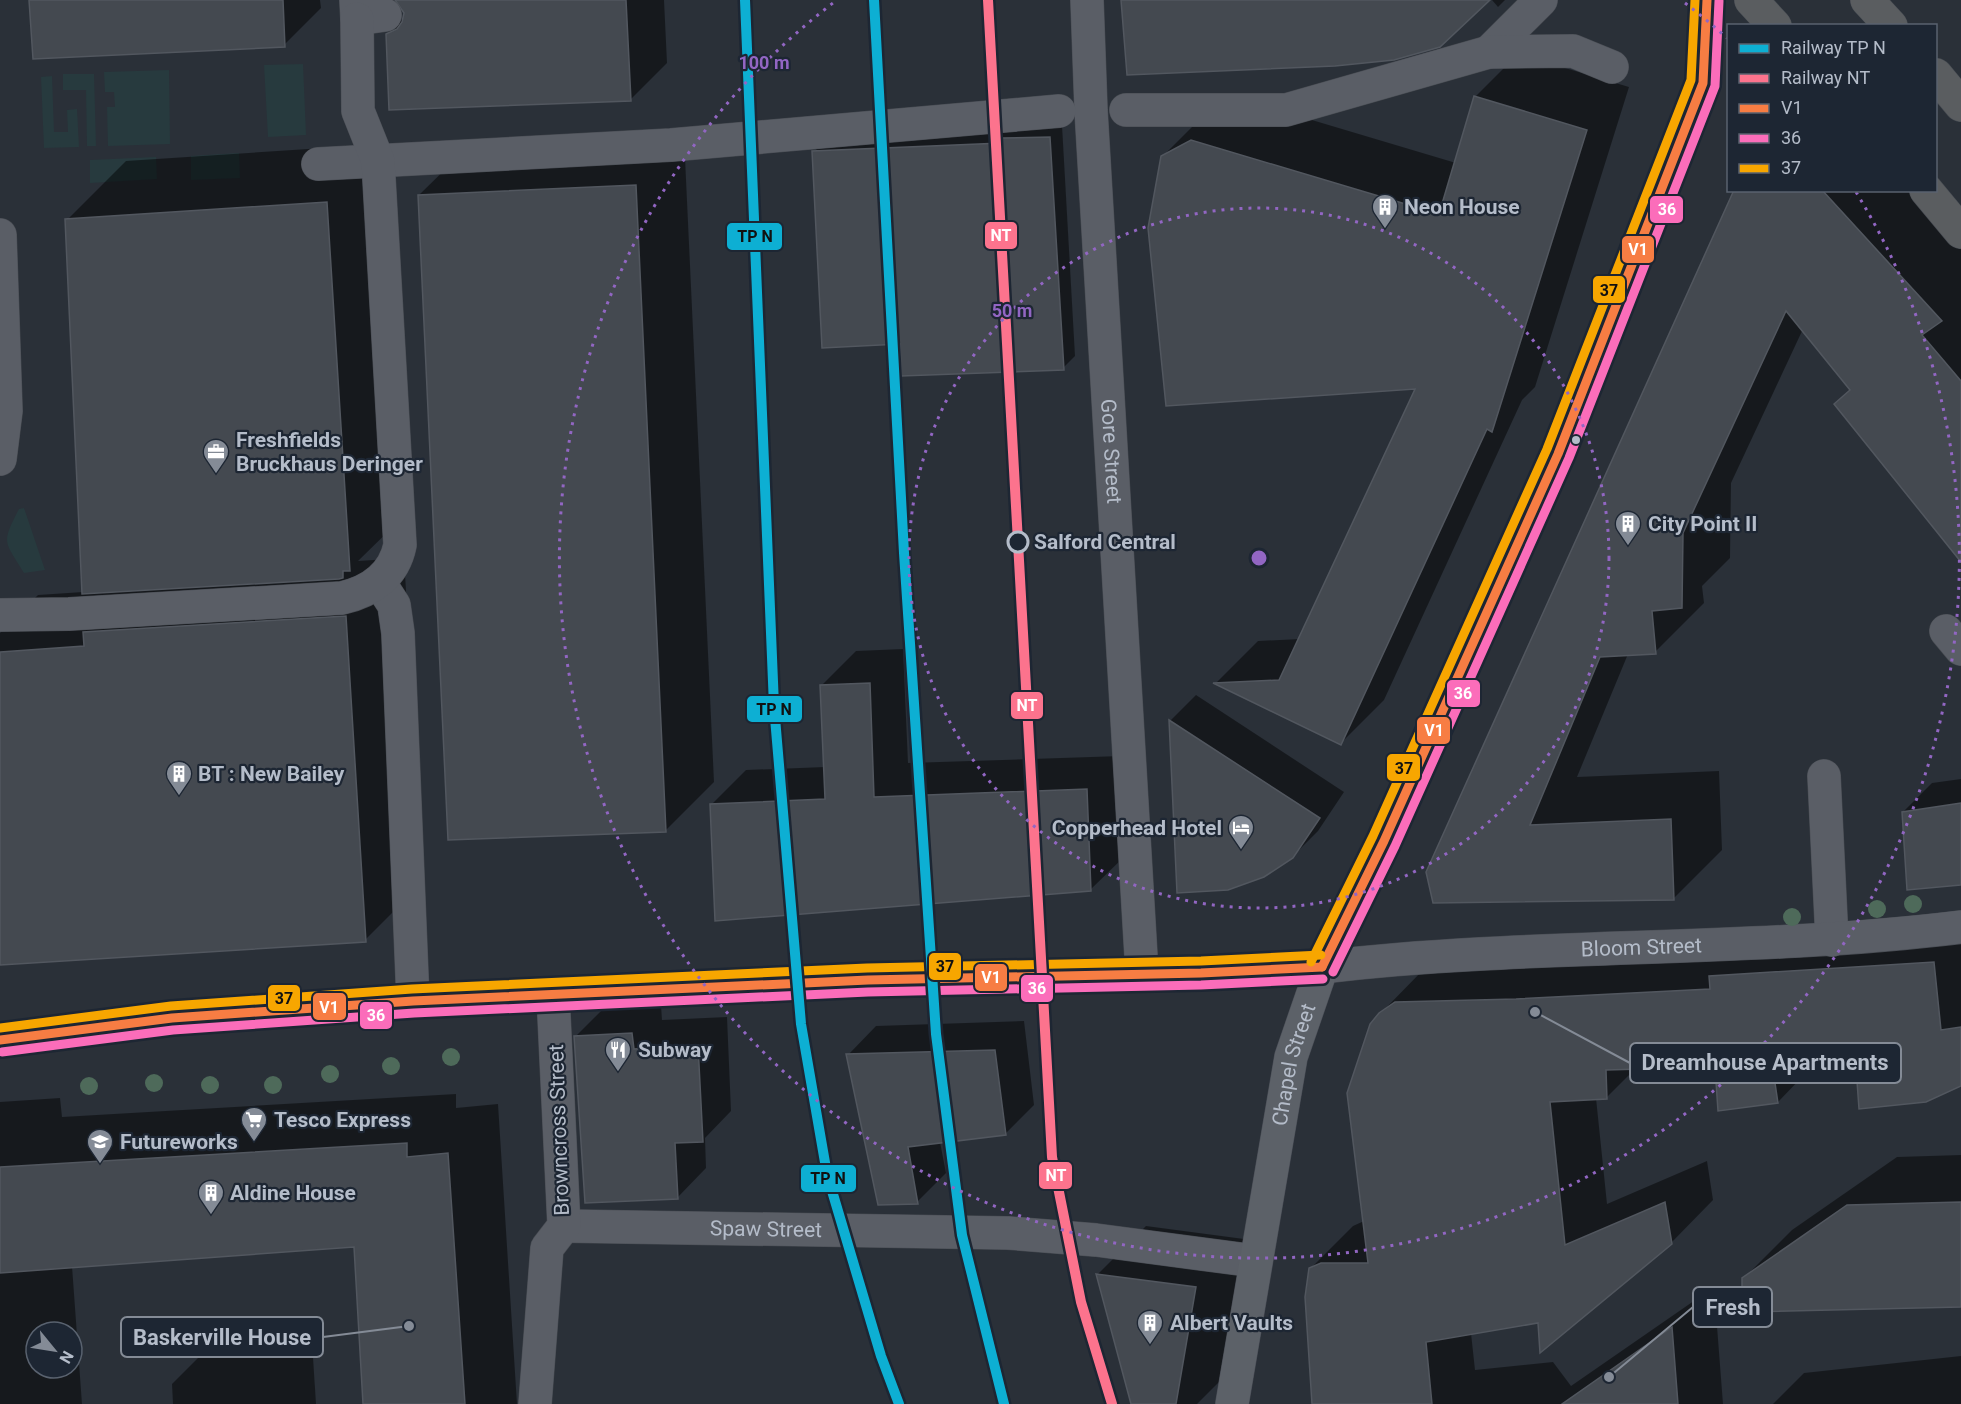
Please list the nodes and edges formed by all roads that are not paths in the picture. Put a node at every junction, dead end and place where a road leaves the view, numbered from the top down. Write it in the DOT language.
graph roads {
  1 [pos="1087,0"];
  2 [pos="1540,0"];
  3 [pos="1707,0"];
  4 [pos="1867,0"];
  5 [pos="366,11"];
  6 [pos="1889,24"];
  7 [pos="1489,52"];
  8 [pos="1727,55"];
  9 [pos="1612,67"];
  10 [pos="1937,77"];
  11 [pos="1702,83"];
  12 [pos="1961,105"];
  13 [pos="1126,110"];
  14 [pos="1059,111"];
  15 [pos="378,161"];
  16 [pos="318,164"];
  17 [pos="1928,192"];
  18 [pos="1961,232"];
  19 [pos="0,235"];
  20 [pos="3,381"];
  21 [pos="0,459"];
  22 [pos="380,582"];
  23 [pos="0,615"];
  24 [pos="1824,776"];
  25 [pos="1961,927"];
  26 [pos="1832,940"];
  27 [pos="1322,967"];
  28 [pos="1142,973"];
  29 [pos="553,995"];
  30 [pos="413,1001"];
  31 [pos="0,1040"];
  32 [pos="564,1226"];
  33 [pos="1255,1261"];
  34 [pos="536,1404"];
  35 [pos="1232,1404"];
  1 -- 28 [label="street, Gore Street"];
  2 -- 7 [label="street"];
  3 -- 11 [label="main road, Chapel Street"];
  4 -- 6 [label="highway"];
  5 -- 15 [label="street"];
  7 -- 9 [label="street"];
  7 -- 13 [label="street"];
  8 -- 11 [label="main road, Chapel Street"];
  10 -- 12 [label="highway"];
  11 -- 27 [label="main road, Chapel Street"];
  14 -- 15 [label="street"];
  15 -- 16 [label="street"];
  15 -- 22 [label="street"];
  17 -- 18 [label="highway"];
  19 -- 20 [label="street"];
  20 -- 21 [label="street"];
  22 -- 23 [label="street"];
  22 -- 30 [label="street"];
  24 -- 26 [label="street"];
  25 -- 26 [label="street, Bloom Street"];
  26 -- 27 [label="street, Bloom Street"];
  27 -- 28 [label="main road"];
  27 -- 33 [label="main road, Chapel Street"];
  28 -- 29 [label="main road"];
  29 -- 30 [label="main road"];
  29 -- 32 [label="street, Browncross Street"];
  30 -- 31 [label="main road"];
  32 -- 33 [label="street, Spaw Street"];
  32 -- 34 [label="street, Browncross Street"];
  33 -- 35 [label="main road, Chapel Street"];
}
